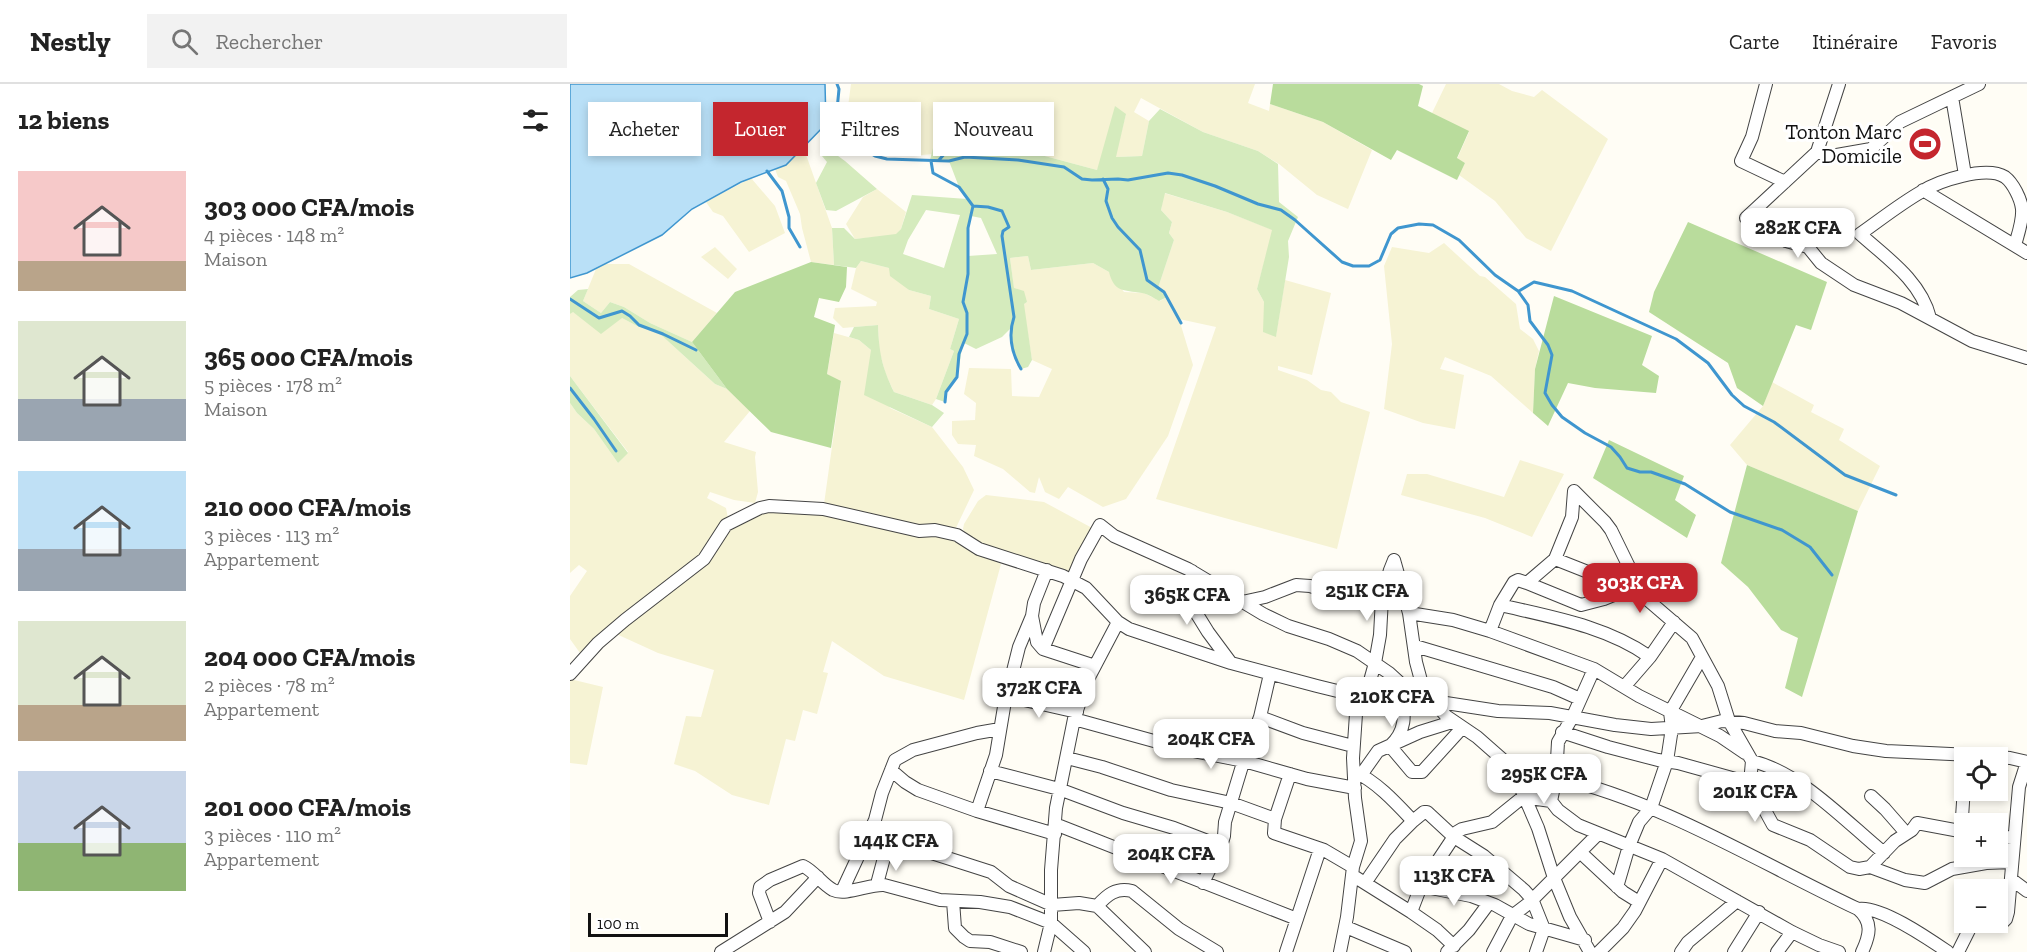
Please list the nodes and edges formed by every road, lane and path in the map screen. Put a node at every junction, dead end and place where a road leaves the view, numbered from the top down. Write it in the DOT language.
graph roads {
  1 [pos="1766,84"];
  2 [pos="1839,84"];
  3 [pos="1979,84"];
  4 [pos="1952,97"];
  5 [pos="1817,152"];
  6 [pos="1965,175"];
  7 [pos="1785,182"];
  8 [pos="1923,190"];
  9 [pos="2015,245"];
  10 [pos="2027,253"];
  11 [pos="1930,318"];
  12 [pos="2027,358"];
  13 [pos="1555,559"];
  14 [pos="1047,570"];
  15 [pos="1192,571"];
  16 [pos="1072,580"];
  17 [pos="1527,583"];
  18 [pos="1384,590"];
  19 [pos="1626,590"];
  20 [pos="1649,601"];
  21 [pos="1242,602"];
  22 [pos="1500,605"];
  23 [pos="1409,613"];
  24 [pos="1032,616"];
  25 [pos="1118,622"];
  26 [pos="1674,622"];
  27 [pos="1490,632"];
  28 [pos="1415,646"];
  29 [pos="1043,649"];
  30 [pos="1650,657"];
  31 [pos="1702,657"];
  32 [pos="1231,663"];
  33 [pos="1375,663"];
  34 [pos="1095,666"];
  35 [pos="1594,669"];
  36 [pos="570,674"];
  37 [pos="1270,674"];
  38 [pos="1624,687"];
  39 [pos="1007,696"];
  40 [pos="1364,697"];
  41 [pos="1580,699"];
  42 [pos="1433,700"];
  43 [pos="1402,703"];
  44 [pos="1670,711"];
  45 [pos="1076,716"];
  46 [pos="1573,716"];
  47 [pos="1260,717"];
  48 [pos="1729,722"];
  49 [pos="1457,725"];
  50 [pos="1702,726"];
  51 [pos="1672,728"];
  52 [pos="1000,729"];
  53 [pos="1562,732"];
  54 [pos="1353,746"];
  55 [pos="1390,746"];
  56 [pos="1954,755"];
  57 [pos="1067,758"];
  58 [pos="2008,758"];
  59 [pos="1751,759"];
  60 [pos="1244,761"];
  61 [pos="1667,761"];
  62 [pos="2027,762"];
  63 [pos="891,770"];
  64 [pos="990,771"];
  65 [pos="1358,773"];
  66 [pos="1290,774"];
  67 [pos="1556,777"];
  68 [pos="1750,783"];
  69 [pos="1355,788"];
  70 [pos="1059,789"];
  71 [pos="1871,796"];
  72 [pos="1523,797"];
  73 [pos="1551,801"];
  74 [pos="1231,803"];
  75 [pos="1651,808"];
  76 [pos="978,811"];
  77 [pos="1275,819"];
  78 [pos="1413,821"];
  79 [pos="1055,829"];
  80 [pos="1954,830"];
  81 [pos="869,833"];
  82 [pos="1906,833"];
  83 [pos="1598,834"];
  84 [pos="1454,837"];
  85 [pos="2008,837"];
  86 [pos="2014,838"];
  87 [pos="889,839"];
  88 [pos="1221,846"];
  89 [pos="1629,846"];
  90 [pos="1320,849"];
  91 [pos="1580,852"];
  92 [pos="1884,853"];
  93 [pos="1662,859"];
  94 [pos="2012,862"];
  95 [pos="1870,867"];
  96 [pos="1352,871"];
  97 [pos="818,877"];
  98 [pos="1554,878"];
  99 [pos="2011,879"];
  100 [pos="1203,883"];
  101 [pos="877,884"];
  102 [pos="1365,884"];
  103 [pos="1421,886"];
  104 [pos="1617,887"];
  105 [pos="842,891"];
  106 [pos="2027,891"];
  107 [pos="1532,899"];
  108 [pos="953,901"];
  109 [pos="1737,901"];
  110 [pos="1640,902"];
  111 [pos="1489,903"];
  112 [pos="2008,904"];
  113 [pos="1052,905"];
  114 [pos="1097,906"];
  115 [pos="1858,909"];
  116 [pos="1412,912"];
  117 [pos="1759,912"];
  118 [pos="1512,916"];
  119 [pos="1297,920"];
  120 [pos="770,922"];
  121 [pos="1051,923"];
  122 [pos="1346,927"];
  123 [pos="1544,929"];
  124 [pos="1792,932"];
  125 [pos="1968,933"];
  126 [pos="1585,940"];
  127 [pos="1451,949"];
  128 [pos="1816,949"];
  129 [pos="1736,951"];
  130 [pos="724,952"];
  131 [pos="1021,952"];
  132 [pos="1044,952"];
  133 [pos="1084,952"];
  134 [pos="1145,952"];
  135 [pos="1217,952"];
  136 [pos="1286,952"];
  137 [pos="1340,952"];
  138 [pos="1405,952"];
  139 [pos="1493,952"];
  140 [pos="1536,952"];
  141 [pos="1590,952"];
  142 [pos="1599,952"];
  143 [pos="1681,952"];
  144 [pos="1777,952"];
  145 [pos="1839,952"];
  146 [pos="1862,952"];
  147 [pos="1948,952"];
  148 [pos="1958,952"];
  1 -- 7 [label="street"];
  2 -- 5 [label="street"];
  3 -- 4 [label="street"];
  4 -- 5 [label="street"];
  4 -- 6 [label="street"];
  5 -- 7 [label="street"];
  6 -- 8 [label="street"];
  6 -- 9 [label="street"];
  7 -- 11 [label="street"];
  8 -- 9 [label="street"];
  8 -- 11 [label="street"];
  9 -- 10 [label="street"];
  11 -- 12 [label="street"];
  13 -- 17 [label="street"];
  13 -- 19 [label="street"];
  13 -- 20 [label="street"];
  14 -- 16 [label="street"];
  14 -- 24 [label="street"];
  14 -- 36 [label="street"];
  15 -- 16 [label="street"];
  15 -- 21 [label="street"];
  15 -- 32 [label="street"];
  16 -- 25 [label="street"];
  16 -- 29 [label="street"];
  17 -- 19 [label="street"];
  17 -- 22 [label="street"];
  18 -- 21 [label="street"];
  18 -- 23 [label="street"];
  18 -- 33 [label="street"];
  19 -- 20 [label="street"];
  20 -- 26 [label="street"];
  21 -- 33 [label="street"];
  22 -- 27 [label="street"];
  22 -- 30 [label="street"];
  23 -- 27 [label="street"];
  23 -- 28 [label="street"];
  24 -- 29 [label="street"];
  24 -- 39 [label="street"];
  25 -- 32 [label="street"];
  25 -- 34 [label="street"];
  26 -- 30 [label="street"];
  26 -- 31 [label="street"];
  27 -- 35 [label="street"];
  28 -- 41 [label="street"];
  28 -- 42 [label="street"];
  29 -- 34 [label="street"];
  30 -- 38 [label="street"];
  31 -- 44 [label="street"];
  31 -- 48 [label="street"];
  32 -- 37 [label="street"];
  33 -- 40 [label="street"];
  33 -- 43 [label="street"];
  34 -- 45 [label="street"];
  35 -- 38 [label="street"];
  35 -- 41 [label="street"];
  37 -- 40 [label="street"];
  37 -- 47 [label="street"];
  38 -- 44 [label="street"];
  39 -- 45 [label="street"];
  39 -- 52 [label="street"];
  40 -- 43 [label="street"];
  40 -- 54 [label="street"];
  41 -- 46 [label="street"];
  42 -- 43 [label="street"];
  42 -- 46 [label="street"];
  42 -- 49 [label="street"];
  43 -- 55 [label="street"];
  44 -- 50 [label="street"];
  44 -- 51 [label="street"];
  45 -- 57 [label="street"];
  45 -- 60 [label="street"];
  46 -- 51 [label="street"];
  46 -- 53 [label="street"];
  47 -- 54 [label="street"];
  47 -- 60 [label="street"];
  48 -- 50 [label="street"];
  48 -- 56 [label="street"];
  48 -- 59 [label="street"];
  49 -- 55 [label="street"];
  49 -- 55 [label="street"];
  49 -- 72 [label="street"];
  50 -- 51 [label="street"];
  50 -- 59 [label="street"];
  51 -- 61 [label="street"];
  52 -- 63 [label="street"];
  52 -- 64 [label="street"];
  53 -- 61 [label="street"];
  53 -- 67 [label="street"];
  54 -- 65 [label="street"];
  55 -- 65 [label="street"];
  57 -- 70 [label="street"];
  57 -- 74 [label="street"];
  58 -- 62 [label="street"];
  59 -- 68 [label="street"];
  59 -- 92 [label="street"];
  60 -- 66 [label="street"];
  60 -- 74 [label="street"];
  61 -- 68 [label="street"];
  61 -- 75 [label="street"];
  62 -- 86 [label="street"];
  63 -- 76 [label="street"];
  63 -- 81 [label="street"];
  64 -- 70 [label="street"];
  64 -- 76 [label="street"];
  65 -- 69 [label="street"];
  65 -- 78 [label="street"];
  66 -- 69 [label="street"];
  66 -- 77 [label="street"];
  67 -- 73 [label="street"];
  67 -- 75 [label="street"];
  68 -- 95 [label="street"];
  69 -- 96 [label="street"];
  70 -- 79 [label="street"];
  70 -- 88 [label="street"];
  71 -- 82 [label="street"];
  72 -- 73 [label="street"];
  72 -- 84 [label="street"];
  72 -- 98 [label="street"];
  73 -- 83 [label="street"];
  74 -- 77 [label="street"];
  74 -- 88 [label="street"];
  75 -- 89 [label="street"];
  75 -- 115 [label="street"];
  76 -- 79 [label="street"];
  77 -- 90 [label="street"];
  78 -- 84 [label="street"];
  78 -- 102 [label="street"];
  79 -- 100 [label="street"];
  79 -- 113 [label="street"];
  80 -- 82 [label="street"];
  81 -- 87 [label="street"];
  81 -- 105 [label="street"];
  82 -- 92 [label="street"];
  83 -- 89 [label="street"];
  83 -- 91 [label="street"];
  84 -- 103 [label="street"];
  84 -- 107 [label="street"];
  85 -- 86 [label="street"];
  86 -- 94 [label="street"];
  87 -- 101 [label="street"];
  87 -- 113 [label="street"];
  88 -- 100 [label="street"];
  89 -- 93 [label="street"];
  89 -- 104 [label="street"];
  90 -- 96 [label="street"];
  90 -- 119 [label="street"];
  91 -- 98 [label="street"];
  91 -- 104 [label="street"];
  92 -- 95 [label="street"];
  93 -- 109 [label="street"];
  93 -- 110 [label="street"];
  94 -- 95 [label="street"];
  94 -- 99 [label="street"];
  96 -- 102 [label="street"];
  96 -- 122 [label="street"];
  97 -- 105 [label="street"];
  97 -- 120 [label="street"];
  97 -- 120 [label="street"];
  98 -- 107 [label="street"];
  98 -- 126 [label="street"];
  99 -- 106 [label="street"];
  99 -- 112 [label="street"];
  100 -- 119 [label="street"];
  101 -- 105 [label="street"];
  101 -- 108 [label="street"];
  102 -- 116 [label="street"];
  103 -- 111 [label="street"];
  103 -- 116 [label="street"];
  104 -- 110 [label="street"];
  107 -- 118 [label="street"];
  107 -- 123 [label="street"];
  108 -- 121 [label="street"];
  108 -- 131 [label="street"];
  109 -- 117 [label="street"];
  109 -- 143 [label="street"];
  110 -- 142 [label="street"];
  111 -- 118 [label="street"];
  111 -- 127 [label="street"];
  113 -- 114 [label="street"];
  113 -- 121 [label="street"];
  114 -- 134 [label="street"];
  114 -- 135 [label="street"];
  115 -- 146 [label="street"];
  115 -- 147 [label="street"];
  116 -- 127 [label="street"];
  117 -- 124 [label="street"];
  117 -- 129 [label="street"];
  118 -- 123 [label="street"];
  118 -- 139 [label="street"];
  119 -- 136 [label="street"];
  120 -- 130 [label="street"];
  121 -- 132 [label="street"];
  121 -- 133 [label="street"];
  122 -- 137 [label="street"];
  122 -- 138 [label="street"];
  123 -- 126 [label="street"];
  123 -- 140 [label="street"];
  124 -- 128 [label="street"];
  124 -- 144 [label="street"];
  125 -- 148 [label="street"];
  126 -- 141 [label="street"];
  128 -- 145 [label="street"];
}
